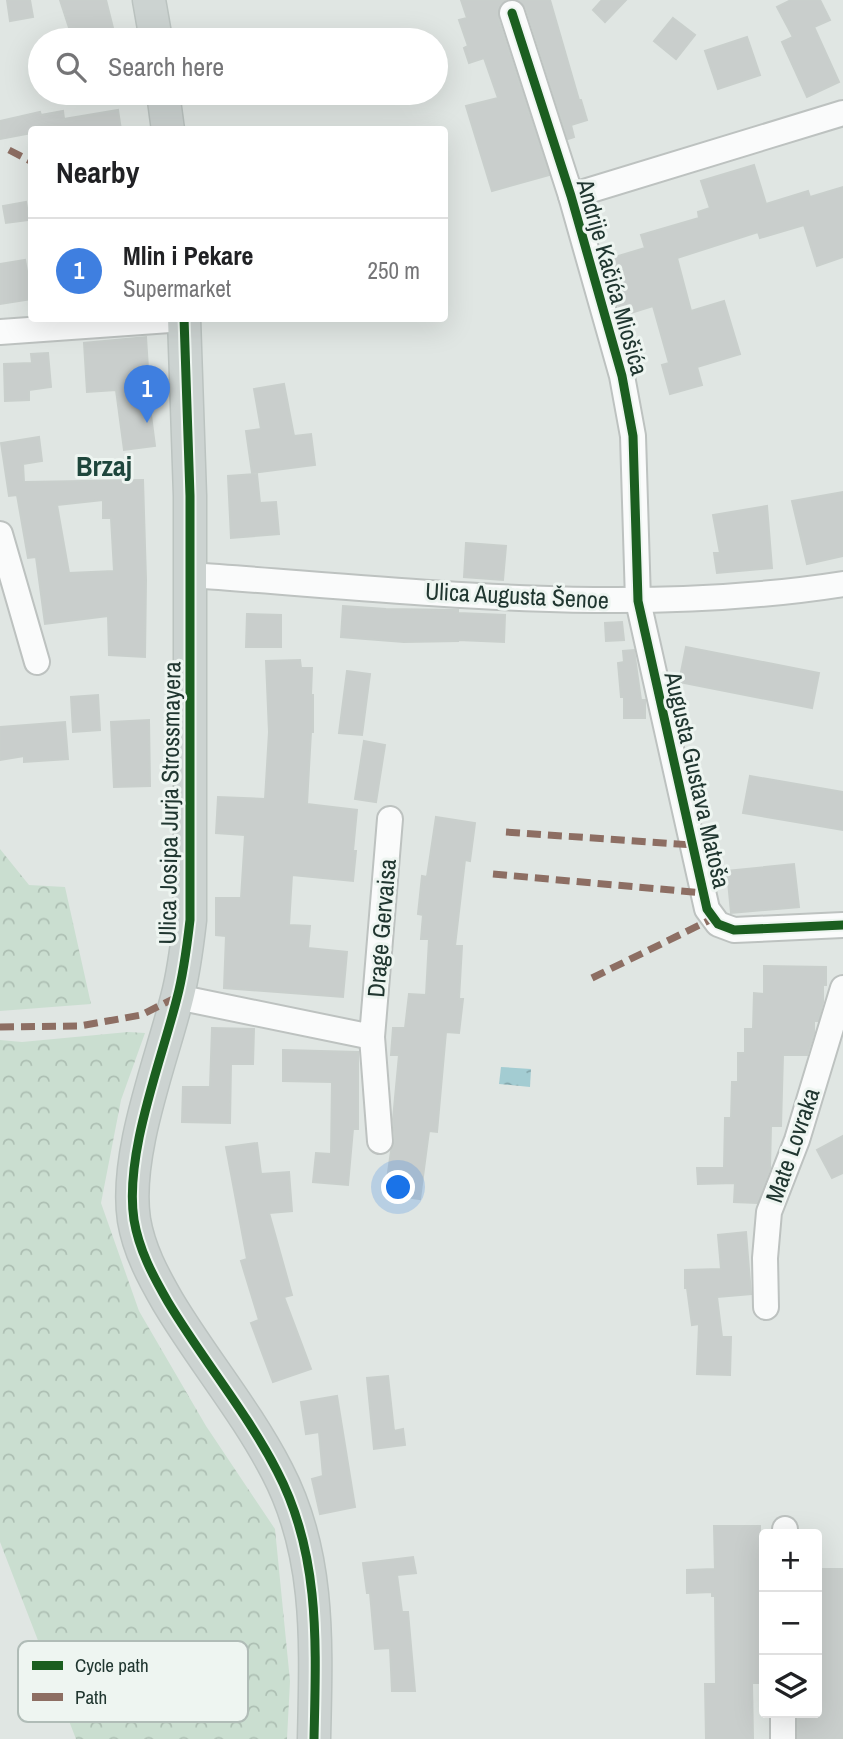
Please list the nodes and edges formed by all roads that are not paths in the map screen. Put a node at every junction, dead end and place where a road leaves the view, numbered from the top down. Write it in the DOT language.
graph roads {
  1 [pos="149,0"];
  2 [pos="512,13"];
  3 [pos="154,28"];
  4 [pos="165,105"];
  5 [pos="843,113"];
  6 [pos="167,126"];
  7 [pos="571,196"];
  8 [pos="142,322"];
  9 [pos="184,322"];
  10 [pos="0,332"];
  11 [pos="0,534"];
  12 [pos="190,575"];
  13 [pos="843,584"];
  14 [pos="638,601"];
  15 [pos="37,662"];
  16 [pos="390,819"];
  17 [pos="843,925"];
  18 [pos="843,988"];
  19 [pos="177,997"];
  20 [pos="372,1037"];
  21 [pos="380,1141"];
  22 [pos="766,1307"];
  23 [pos="783,1718"];
  24 [pos="314,1739"];
  25 [pos="783,1739"];
  1 -- 3 [label="main road"];
  2 -- 7 [label="street, Andrije Kačića Miošića"];
  4 -- 6 [label="main road"];
  5 -- 7 [label="street, Andrije Kačića Miošića"];
  7 -- 14 [label="street, Andrije Kačića Miošića"];
  8 -- 10 [label="street"];
  9 -- 12 [label="main road, Ulica Josipa Jurja Strossmayera"];
  11 -- 15 [label="street"];
  12 -- 14 [label="street, Ulica Augusta Šenoe"];
  12 -- 19 [label="main road, Ulica Josipa Jurja Strossmayera"];
  13 -- 14 [label="street, Ulica Augusta Šenoe"];
  14 -- 17 [label="street, Augusta Gustava Matoša"];
  16 -- 20 [label="street, Drage Gervaisa"];
  18 -- 22 [label="street, Mate Lovraka"];
  19 -- 20 [label="street"];
  19 -- 24 [label="main road, Ulica Josipa Jurja Strossmayera"];
  20 -- 21 [label="street, Drage Gervaisa"];
  23 -- 25 [label="street"];
}
